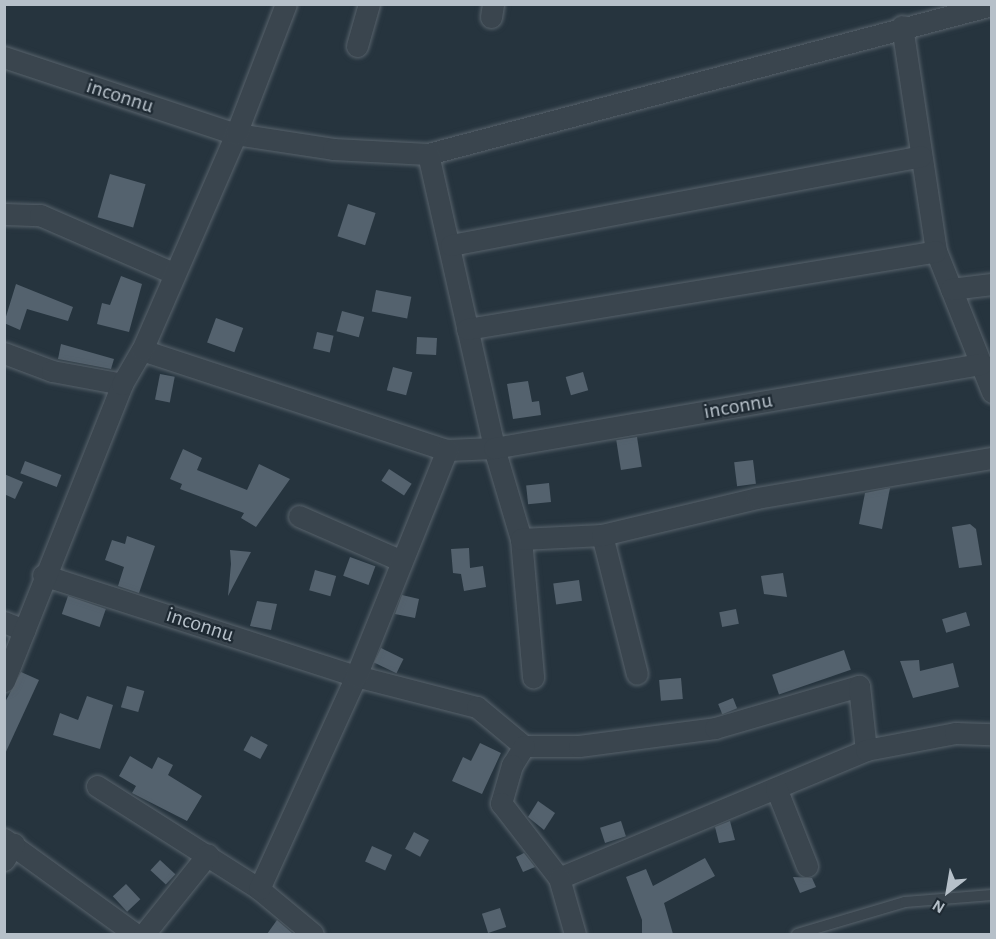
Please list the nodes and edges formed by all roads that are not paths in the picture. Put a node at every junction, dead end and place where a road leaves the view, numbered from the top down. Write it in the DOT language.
graph roads {
  1 [pos="286,4"];
  2 [pos="369,4"];
  3 [pos="992,5"];
  4 [pos="902,26"];
  5 [pos="357,46"];
  6 [pos="4,57"];
  7 [pos="236,134"];
  8 [pos="428,154"];
  9 [pos="921,156"];
  10 [pos="4,214"];
  11 [pos="451,245"];
  12 [pos="936,251"];
  13 [pos="171,273"];
  14 [pos="992,284"];
  15 [pos="951,289"];
  16 [pos="466,328"];
  17 [pos="142,350"];
  18 [pos="4,353"];
  19 [pos="981,364"];
  20 [pos="122,384"];
  21 [pos="992,392"];
  22 [pos="494,448"];
  23 [pos="447,450"];
  24 [pos="992,458"];
  25 [pos="299,516"];
  26 [pos="602,535"];
  27 [pos="521,539"];
  28 [pos="402,561"];
  29 [pos="43,575"];
  30 [pos="14,626"];
  31 [pos="637,674"];
  32 [pos="356,676"];
  33 [pos="533,677"];
  34 [pos="4,681"];
  35 [pos="992,735"];
  36 [pos="524,746"];
  37 [pos="866,750"];
  38 [pos="97,786"];
  39 [pos="776,788"];
  40 [pos="8,847"];
  41 [pos="208,854"];
  42 [pos="807,866"];
  43 [pos="559,878"];
  44 [pos="259,889"];
  45 [pos="992,895"];
  46 [pos="135,934"];
  47 [pos="144,934"];
  48 [pos="312,934"];
  49 [pos="574,934"];
  50 [pos="797,934"];
  1 -- 7 [label="street"];
  2 -- 5 [label="street"];
  3 -- 4 [label="street, inconnu"];
  4 -- 8 [label="street, inconnu"];
  4 -- 9 [label="street"];
  6 -- 7 [label="street, inconnu"];
  7 -- 8 [label="street, inconnu"];
  7 -- 13 [label="street"];
  8 -- 11 [label="street"];
  9 -- 11 [label="street"];
  9 -- 12 [label="street"];
  10 -- 13 [label="street"];
  11 -- 16 [label="street"];
  12 -- 15 [label="street"];
  12 -- 16 [label="street"];
  13 -- 17 [label="street"];
  14 -- 15 [label="street"];
  15 -- 19 [label="street"];
  16 -- 22 [label="street"];
  17 -- 20 [label="street"];
  17 -- 23 [label="street, inconnu"];
  18 -- 20 [label="street"];
  19 -- 21 [label="street"];
  19 -- 22 [label="street, inconnu"];
  20 -- 29 [label="street"];
  22 -- 23 [label="street, inconnu"];
  22 -- 27 [label="street"];
  23 -- 28 [label="street"];
  24 -- 26 [label="street"];
  25 -- 28 [label="street"];
  26 -- 27 [label="street"];
  26 -- 31 [label="street"];
  27 -- 33 [label="street"];
  28 -- 32 [label="street"];
  29 -- 30 [label="street"];
  29 -- 32 [label="street, inconnu"];
  30 -- 34 [label="street"];
  32 -- 36 [label="street, inconnu"];
  32 -- 44 [label="street"];
  35 -- 37 [label="street"];
  36 -- 37 [label="street"];
  36 -- 43 [label="street"];
  37 -- 39 [label="street"];
  38 -- 41 [label="street"];
  39 -- 42 [label="street"];
  39 -- 43 [label="street"];
  40 -- 46 [label="street"];
  41 -- 44 [label="street"];
  41 -- 47 [label="street"];
  43 -- 49 [label="street"];
  44 -- 48 [label="street"];
  45 -- 50 [label="lane"];
}
